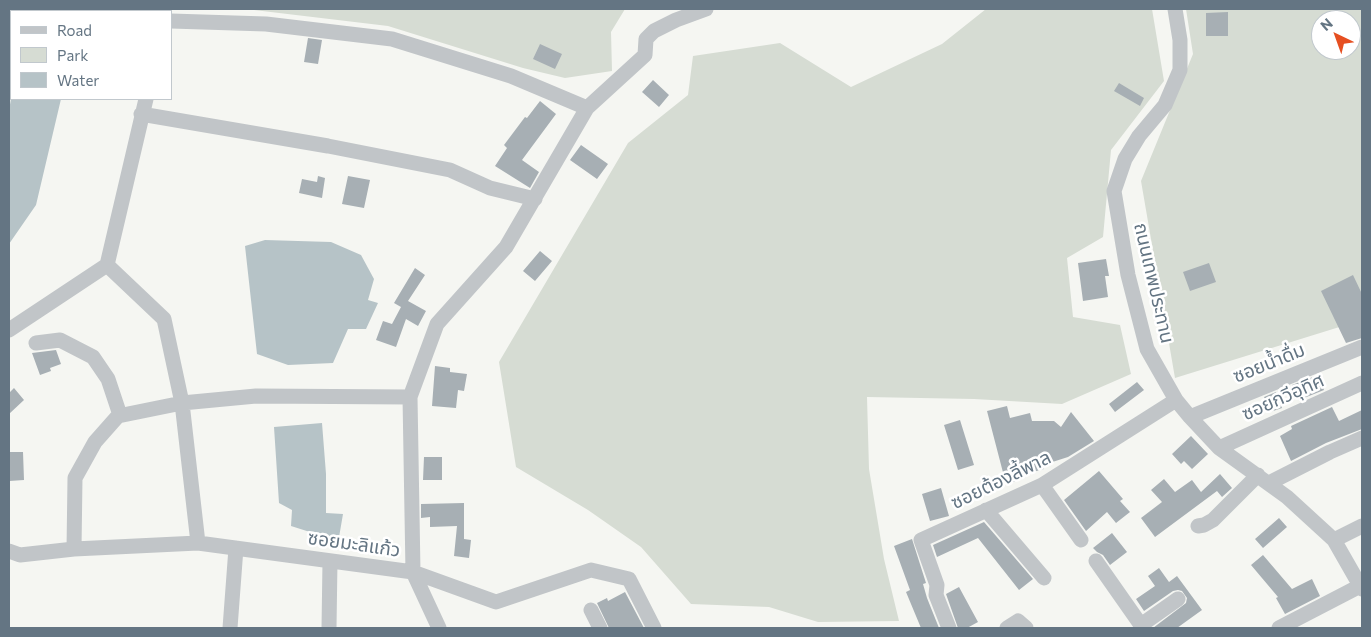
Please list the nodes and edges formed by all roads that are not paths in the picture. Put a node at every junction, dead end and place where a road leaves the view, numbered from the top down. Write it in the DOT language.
graph roads {
  1 [pos="706,9"];
  2 [pos="1175,9"];
  3 [pos="172,19"];
  4 [pos="146,100"];
  5 [pos="587,108"];
  6 [pos="141,114"];
  7 [pos="535,198"];
  8 [pos="107,265"];
  9 [pos="9,330"];
  10 [pos="36,343"];
  11 [pos="1362,347"];
  12 [pos="1362,383"];
  13 [pos="410,397"];
  14 [pos="1176,400"];
  15 [pos="182,403"];
  16 [pos="120,415"];
  17 [pos="1190,417"];
  18 [pos="1362,438"];
  19 [pos="1220,448"];
  20 [pos="1263,479"];
  21 [pos="1042,485"];
  22 [pos="986,510"];
  23 [pos="1198,526"];
  24 [pos="1362,526"];
  25 [pos="1080,540"];
  26 [pos="1334,540"];
  27 [pos="198,543"];
  28 [pos="236,548"];
  29 [pos="74,549"];
  30 [pos="9,551"];
  31 [pos="330,561"];
  32 [pos="1096,561"];
  33 [pos="413,572"];
  34 [pos="1044,578"];
  35 [pos="1361,588"];
  36 [pos="1178,599"];
  37 [pos="591,610"];
  38 [pos="1142,627"];
  39 [pos="230,628"];
  40 [pos="328,628"];
  41 [pos="439,628"];
  42 [pos="600,628"];
  43 [pos="654,628"];
  44 [pos="949,628"];
  45 [pos="1006,628"];
  46 [pos="1026,628"];
  47 [pos="1279,628"];
  1 -- 5 [label="street"];
  2 -- 14 [label="street, ถนนเทพประทาน"];
  3 -- 5 [label="street"];
  4 -- 6 [label="street"];
  5 -- 7 [label="street"];
  6 -- 7 [label="street"];
  6 -- 8 [label="street"];
  7 -- 13 [label="street"];
  8 -- 9 [label="street"];
  8 -- 15 [label="street"];
  10 -- 16 [label="street"];
  11 -- 17 [label="street, ซอยน้ำดื่ม"];
  12 -- 19 [label="street, ซอยกวีอุทิศ"];
  13 -- 15 [label="street"];
  13 -- 33 [label="street"];
  14 -- 17 [label="street, ถนนเทพประทาน"];
  14 -- 21 [label="street, ซอยต้องลี้พาล"];
  15 -- 16 [label="street"];
  15 -- 27 [label="street"];
  16 -- 29 [label="street"];
  17 -- 19 [label="street, ถนนเทพประทาน"];
  18 -- 20 [label="street"];
  19 -- 20 [label="street, ถนนเทพประทาน"];
  20 -- 23 [label="street"];
  20 -- 26 [label="street, ถนนเทพประทาน"];
  21 -- 22 [label="street, ซอยต้องลี้พาล"];
  21 -- 25 [label="street"];
  22 -- 34 [label="street"];
  22 -- 44 [label="street, ซอยต้องลี้พาล"];
  24 -- 26 [label="street"];
  26 -- 35 [label="street, ถนนเทพประทาน"];
  27 -- 28 [label="street, ซอยมะลิแก้ว"];
  27 -- 29 [label="street, ซอยมะลิแก้ว"];
  28 -- 31 [label="street, ซอยมะลิแก้ว"];
  28 -- 39 [label="street"];
  29 -- 30 [label="street, ซอยมะลิแก้ว"];
  31 -- 33 [label="street, ซอยมะลิแก้ว"];
  31 -- 40 [label="street"];
  32 -- 38 [label="street"];
  33 -- 41 [label="street"];
  33 -- 43 [label="street, ซอยมะลิแก้ว"];
  35 -- 47 [label="street"];
  36 -- 38 [label="street"];
  37 -- 42 [label="street"];
  45 -- 46 [label="street"];
}
